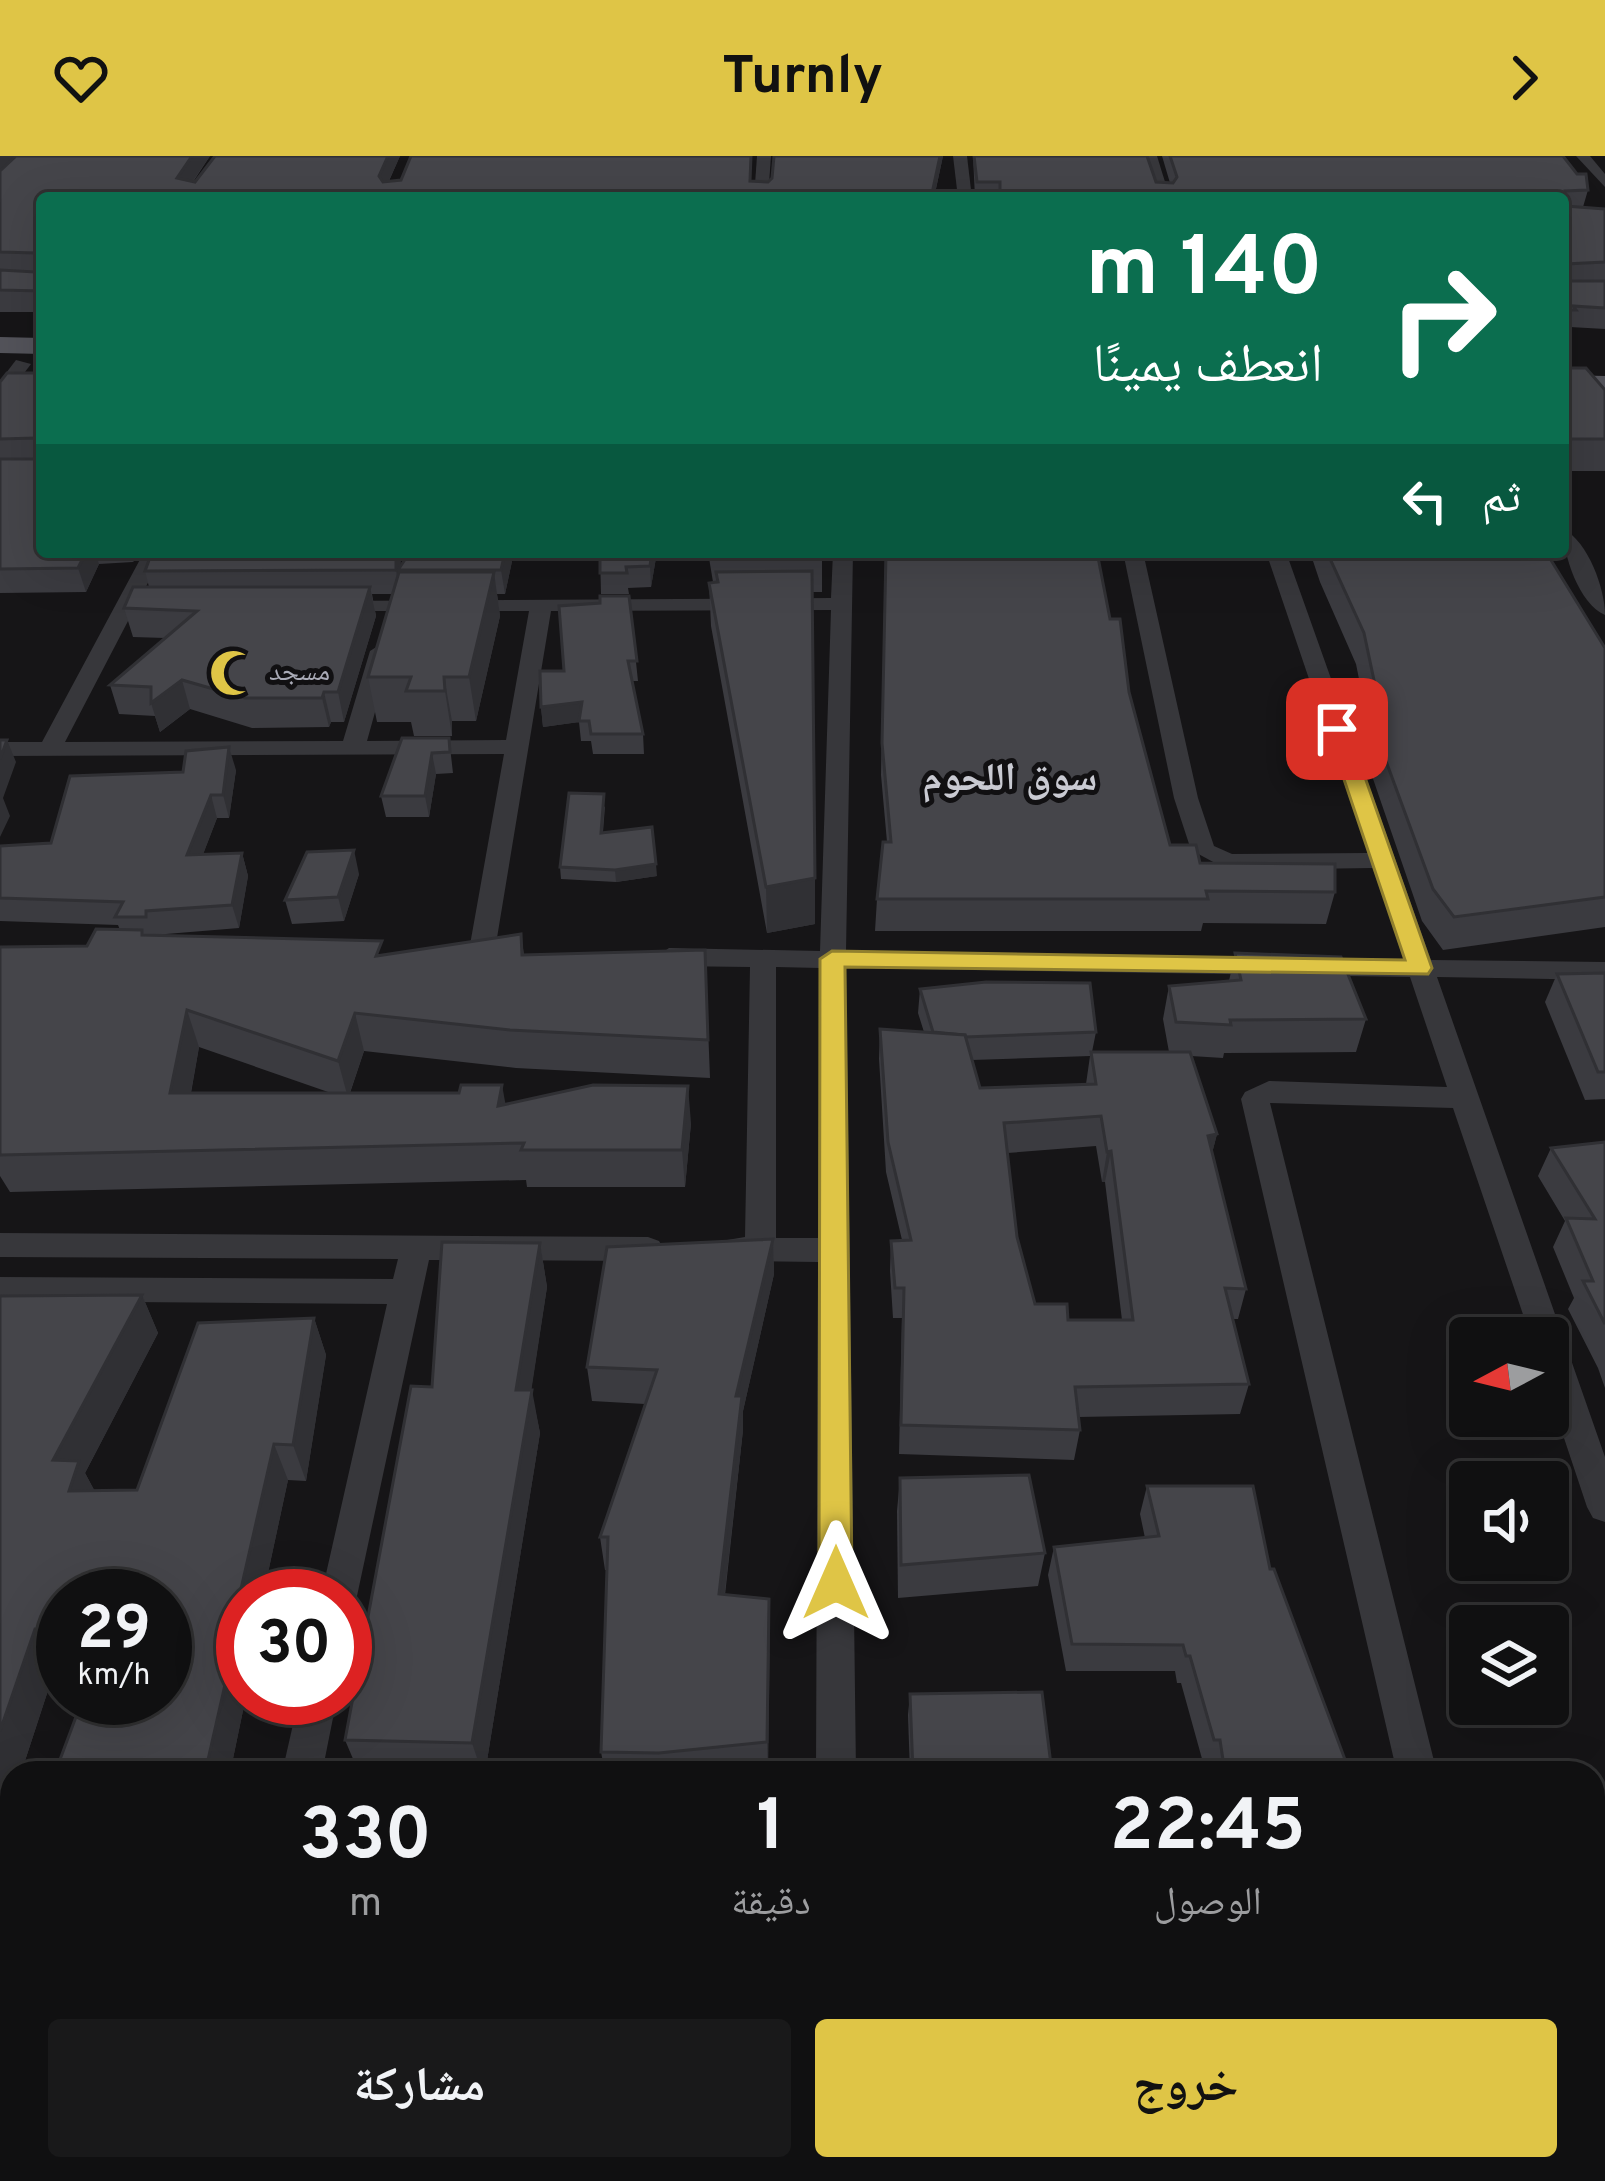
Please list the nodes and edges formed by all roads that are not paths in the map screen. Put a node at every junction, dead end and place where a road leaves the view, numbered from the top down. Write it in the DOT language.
graph roads {
  1 [pos="764,156"];
  2 [pos="960,156"];
  3 [pos="1150,156"];
  4 [pos="1583,156"];
  5 [pos="1605,183"];
  6 [pos="761,192"];
  7 [pos="964,192"];
  8 [pos="1161,192"];
  9 [pos="21,356"];
  10 [pos="0,393"];
  11 [pos="1569,546"];
  12 [pos="152,558"];
  13 [pos="843,558"];
  14 [pos="1134,558"];
  15 [pos="1278,558"];
  16 [pos="541,604"];
  17 [pos="844,604"];
  18 [pos="305,605"];
  19 [pos="394,605"];
  20 [pos="1605,609"];
  21 [pos="517,747"];
  22 [pos="353,748"];
  23 [pos="0,749"];
  24 [pos="50,749"];
  25 [pos="1383,860"];
  26 [pos="481,956"];
  27 [pos="645,957"];
  28 [pos="763,958"];
  29 [pos="832,959"];
  30 [pos="1420,968"];
  31 [pos="1605,971"];
  32 [pos="1465,1098"];
  33 [pos="0,1245"];
  34 [pos="416,1247"];
  35 [pos="760,1250"];
  36 [pos="834,1250"];
  37 [pos="0,1288"];
  38 [pos="404,1292"];
  39 [pos="1540,1317"];
  40 [pos="1569,1401"];
  41 [pos="1605,1507"];
  42 [pos="345,1569"];
  43 [pos="312,1725"];
  44 [pos="305,1761"];
  45 [pos="836,1761"];
  46 [pos="1414,1761"];
  1 -- 6 [label="street"];
  2 -- 7 [label="street"];
  3 -- 8 [label="street"];
  4 -- 5 [label="street"];
  9 -- 10 [label="street"];
  11 -- 20 [label="street"];
  12 -- 24 [label="street"];
  13 -- 17 [label="street"];
  14 -- 25 [label="street"];
  15 -- 25 [label="street"];
  16 -- 17 [label="street"];
  16 -- 19 [label="street"];
  16 -- 21 [label="street"];
  17 -- 29 [label="street"];
  18 -- 19 [label="street"];
  19 -- 22 [label="street"];
  21 -- 22 [label="street"];
  21 -- 26 [label="street"];
  22 -- 24 [label="street"];
  23 -- 24 [label="street"];
  25 -- 30 [label="street"];
  27 -- 28 [label="street"];
  28 -- 29 [label="street"];
  28 -- 35 [label="street"];
  29 -- 30 [label="street"];
  29 -- 36 [label="street"];
  30 -- 31 [label="street"];
  30 -- 32 [label="street"];
  32 -- 39 [label="street"];
  32 -- 46 [label="street"];
  33 -- 34 [label="street"];
  34 -- 35 [label="street"];
  34 -- 38 [label="street"];
  35 -- 36 [label="street"];
  36 -- 45 [label="street"];
  37 -- 38 [label="street"];
  38 -- 42 [label="street"];
  40 -- 41 [label="street"];
  43 -- 44 [label="street"];
}
